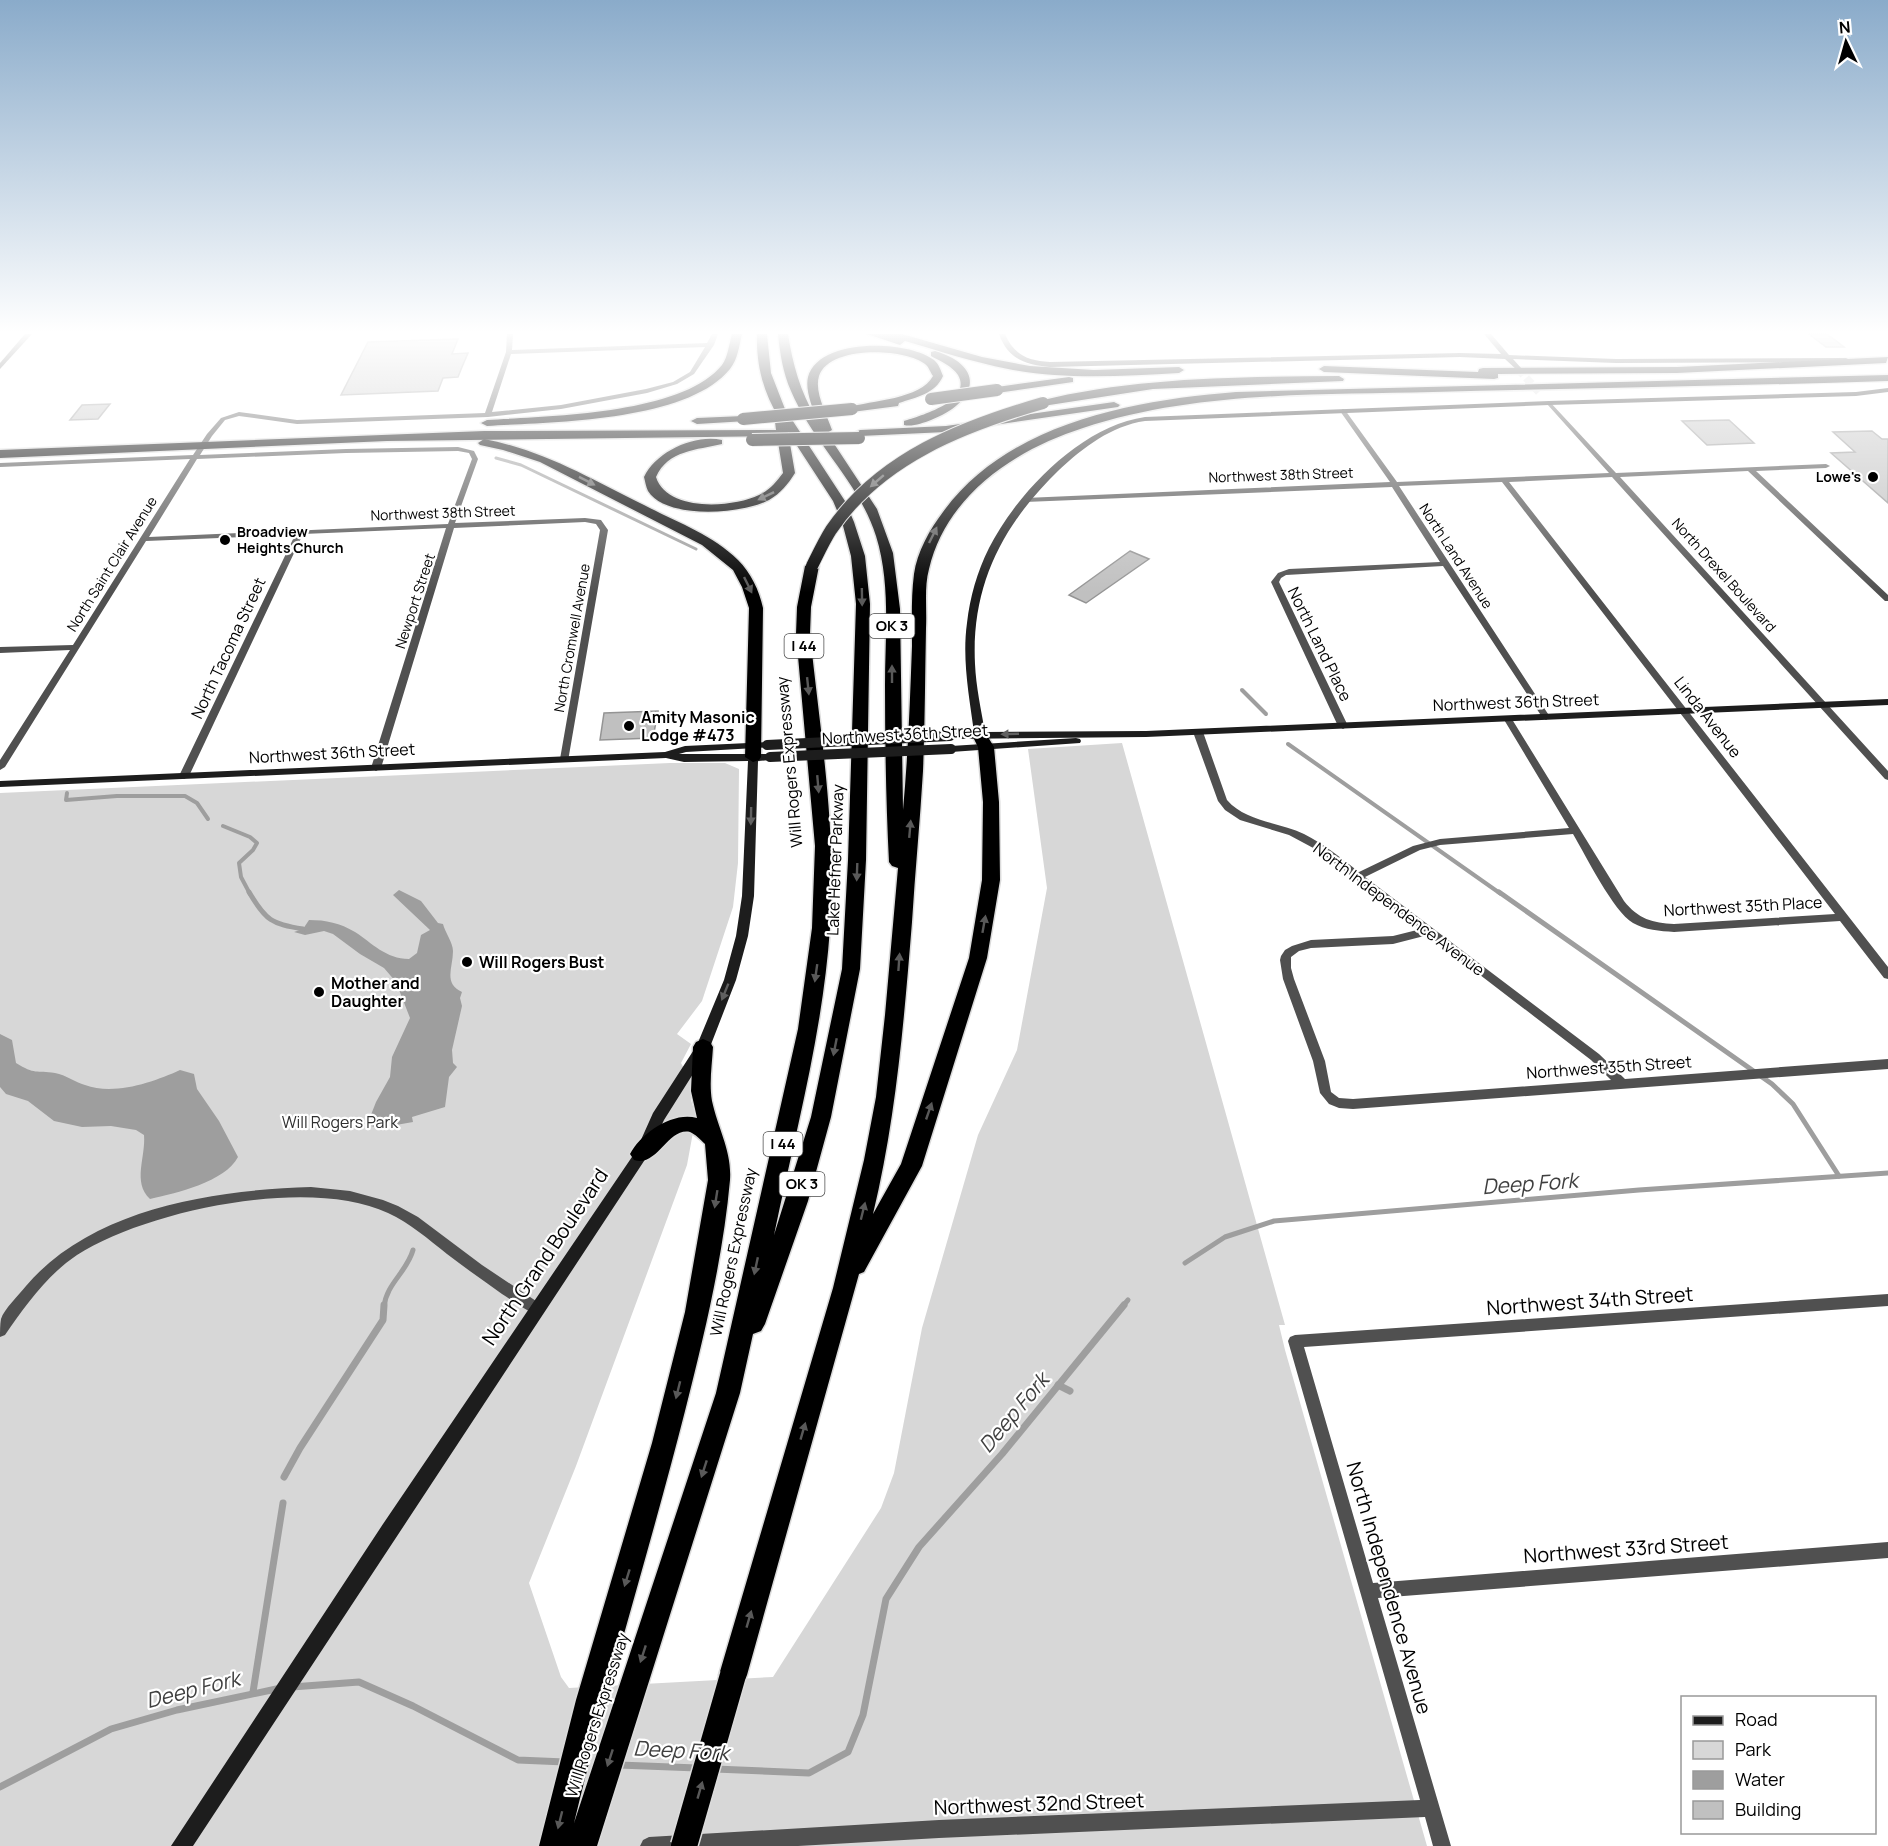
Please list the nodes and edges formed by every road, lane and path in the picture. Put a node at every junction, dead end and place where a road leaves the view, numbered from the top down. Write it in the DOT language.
graph roads {
  1 [pos="222,420"];
  2 [pos="285,420"];
  3 [pos="353,420"];
  4 [pos="524,420"];
  5 [pos="706,420"];
  6 [pos="781,420"];
  7 [pos="786,420"];
  8 [pos="813,420"];
  9 [pos="823,420"];
  10 [pos="918,420"];
  11 [pos="989,420"];
  12 [pos="1009,420"];
  13 [pos="1095,420"];
  14 [pos="1147,420"];
  15 [pos="1350,420"];
  16 [pos="1565,420"];
  17 [pos="417,429"];
  18 [pos="858,433"];
  19 [pos="750,437"];
  20 [pos="356,439"];
  21 [pos="206,440"];
  22 [pos="0,442"];
  23 [pos="830,447"];
  24 [pos="0,454"];
  25 [pos="195,457"];
  26 [pos="0,465"];
  27 [pos="1826,466"];
  28 [pos="1750,469"];
  29 [pos="1614,474"];
  30 [pos="1504,480"];
  31 [pos="1395,484"];
  32 [pos="1025,500"];
  33 [pos="599,523"];
  34 [pos="452,525"];
  35 [pos="300,532"];
  36 [pos="144,539"];
  37 [pos="1445,564"];
  38 [pos="1888,599"];
  39 [pos="76,647"];
  40 [pos="0,651"];
  41 [pos="1888,702"];
  42 [pos="1824,705"];
  43 [pos="1684,711"];
  44 [pos="1546,717"];
  45 [pos="1507,718"];
  46 [pos="1343,726"];
  47 [pos="1198,732"];
  48 [pos="983,741"];
  49 [pos="758,749"];
  50 [pos="565,759"];
  51 [pos="0,767"];
  52 [pos="376,768"];
  53 [pos="1884,768"];
  54 [pos="184,776"];
  55 [pos="1888,777"];
  56 [pos="0,784"];
  57 [pos="1575,831"];
  58 [pos="1358,876"];
  59 [pos="1843,917"];
  60 [pos="901,929"];
  61 [pos="1430,931"];
  62 [pos="1888,975"];
  63 [pos="703,1047"];
  64 [pos="1888,1064"];
  65 [pos="1622,1083"];
  66 [pos="716,1141"];
  67 [pos="641,1154"];
  68 [pos="844,1288"];
  69 [pos="1888,1300"];
  70 [pos="537,1309"];
  71 [pos="0,1330"];
  72 [pos="1295,1341"];
  73 [pos="728,1393"];
  74 [pos="1888,1550"];
  75 [pos="1367,1590"];
  76 [pos="1431,1808"];
  77 [pos="181,1846"];
  78 [pos="554,1846"];
  79 [pos="582,1846"];
  80 [pos="649,1846"];
  81 [pos="684,1846"];
  82 [pos="1442,1846"];
  1 -- 21 [label="street, North Saint Clair Avenue"];
  2 -- 3 [label="street, North Saint Clair Avenue"];
  4 -- 17 [label="highway"];
  5 -- 17 [label="highway, bridge"];
  6 -- 19 [label="highway, one-way"];
  7 -- 73 [label="highway, Lake Hefner Parkway / OK 3, one-way"];
  8 -- 23 [label="highway, OK 3"];
  9 -- 23 [label="highway"];
  10 -- 18 [label="highway"];
  11 -- 73 [label="highway, Will Rogers Expressway / I 44, one-way, bridge"];
  12 -- 18 [label="highway"];
  60 -- 13 [label="highway, one-way"];
  14 -- 32 [label="main road"];
  15 -- 31 [label="street, North Land Avenue"];
  16 -- 29 [label="street, North Drexel Boulevard"];
  17 -- 21 [label="highway"];
  18 -- 19 [label="highway, bridge"];
  18 -- 19 [label="highway"];
  19 -- 20 [label="highway"];
  20 -- 21 [label="highway"];
  20 -- 49 [label="highway, one-way"];
  21 -- 22 [label="highway"];
  21 -- 24 [label="highway"];
  21 -- 25 [label="street, North Saint Clair Avenue"];
  60 -- 23 [label="highway, OK 3, one-way"];
  25 -- 26 [label="street"];
  25 -- 34 [label="street, Newport Street"];
  25 -- 36 [label="street, North Saint Clair Avenue"];
  27 -- 28 [label="street, Northwest 38th Street"];
  28 -- 29 [label="street, Northwest 38th Street"];
  28 -- 38 [label="street"];
  29 -- 30 [label="street, Northwest 38th Street"];
  29 -- 42 [label="street, North Drexel Boulevard"];
  30 -- 31 [label="street, Northwest 38th Street"];
  30 -- 43 [label="street, Linda Avenue"];
  31 -- 32 [label="street, Northwest 38th Street"];
  31 -- 37 [label="street, North Land Avenue"];
  32 -- 48 [label="main road"];
  33 -- 34 [label="street, Northwest 38th Street"];
  33 -- 50 [label="street, North Cromwell Avenue"];
  34 -- 35 [label="street, Northwest 38th Street"];
  34 -- 52 [label="street, Newport Street"];
  35 -- 36 [label="street, Northwest 38th Street"];
  35 -- 54 [label="street, North Tacoma Street"];
  36 -- 39 [label="street, North Saint Clair Avenue"];
  37 -- 44 [label="street, North Land Avenue"];
  37 -- 46 [label="street, North Land Place"];
  39 -- 40 [label="street"];
  39 -- 51 [label="street, North Saint Clair Avenue"];
  41 -- 42 [label="main road, Northwest 36th Street"];
  42 -- 43 [label="main road, Northwest 36th Street"];
  42 -- 53 [label="street, North Drexel Boulevard"];
  43 -- 44 [label="main road, Northwest 36th Street"];
  43 -- 59 [label="street, Linda Avenue"];
  44 -- 45 [label="main road, Northwest 36th Street"];
  45 -- 46 [label="main road, Northwest 36th Street"];
  45 -- 57 [label="street"];
  46 -- 47 [label="main road, Northwest 36th Street"];
  47 -- 48 [label="main road, Northwest 36th Street"];
  47 -- 58 [label="street, North Independence Avenue"];
  48 -- 49 [label="main road, Northwest 36th Street, bridge"];
  48 -- 49 [label="main road, Northwest 36th Street, bridge"];
  68 -- 48 [label="highway, one-way"];
  49 -- 50 [label="main road, Northwest 36th Street"];
  49 -- 63 [label="main road, North Grand Boulevard, one-way"];
  50 -- 52 [label="main road, Northwest 36th Street"];
  52 -- 54 [label="main road, Northwest 36th Street"];
  53 -- 55 [label="street, North Drexel Boulevard"];
  54 -- 56 [label="main road, Northwest 36th Street"];
  57 -- 58 [label="street"];
  57 -- 59 [label="street, Northwest 35th Place"];
  58 -- 61 [label="street, North Independence Avenue"];
  59 -- 62 [label="street, Linda Avenue"];
  68 -- 60 [label="highway, one-way"];
  61 -- 65 [label="street, North Independence Avenue"];
  61 -- 65 [label="street, Northwest 35th Street"];
  63 -- 66 [label="highway"];
  63 -- 67 [label="main road, North Grand Boulevard"];
  64 -- 65 [label="street, Northwest 35th Street"];
  66 -- 67 [label="highway"];
  66 -- 78 [label="highway, one-way"];
  67 -- 70 [label="main road, North Grand Boulevard"];
  81 -- 68 [label="highway, one-way, bridge"];
  69 -- 72 [label="street, Northwest 34th Street"];
  70 -- 71 [label="street"];
  70 -- 77 [label="main road, North Grand Boulevard"];
  72 -- 75 [label="street, North Independence Avenue"];
  73 -- 79 [label="highway, Will Rogers Expressway / I 44, one-way"];
  74 -- 75 [label="street, Northwest 33rd Street"];
  75 -- 76 [label="street, North Independence Avenue"];
  76 -- 80 [label="street, Northwest 32nd Street"];
  76 -- 82 [label="street, North Independence Avenue"];
}
